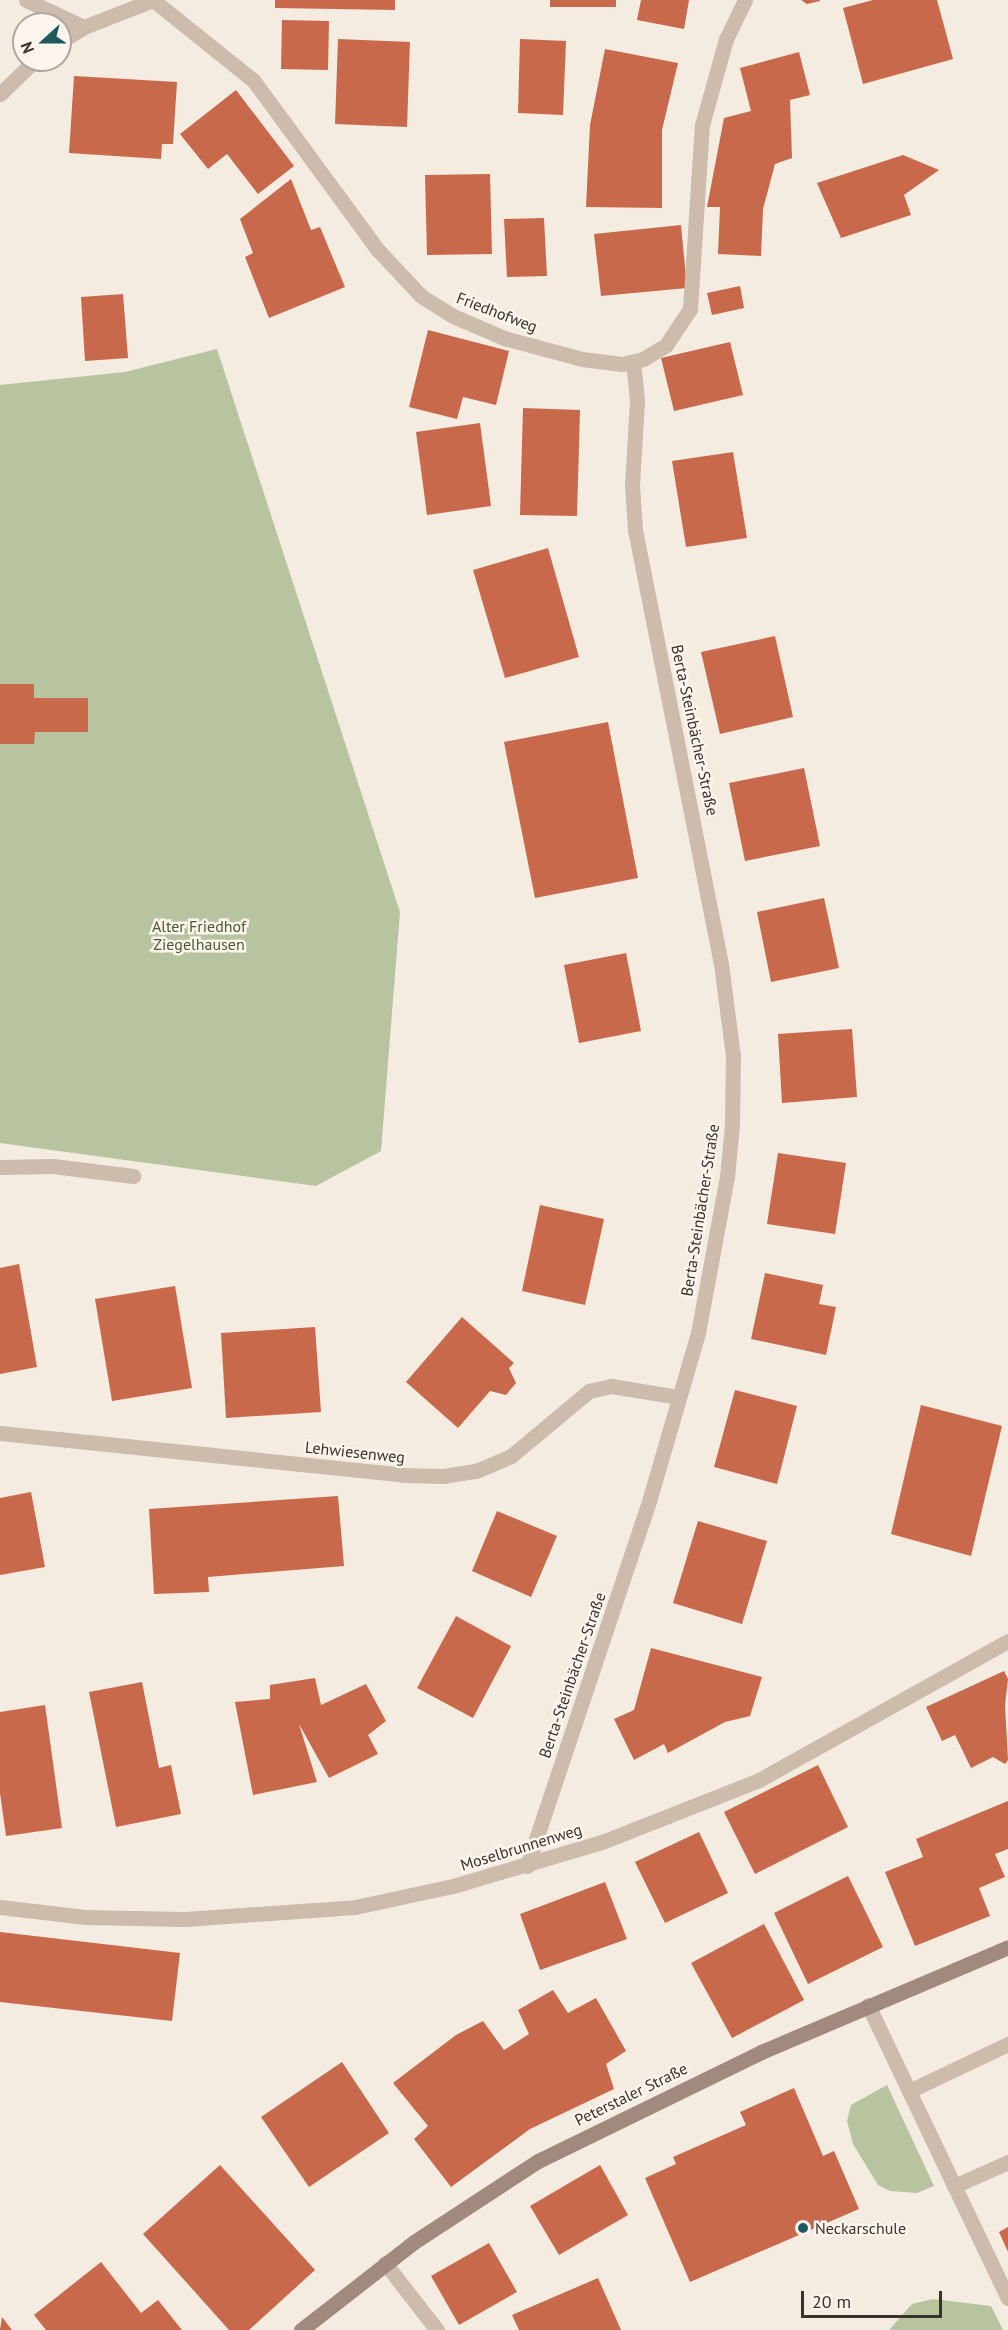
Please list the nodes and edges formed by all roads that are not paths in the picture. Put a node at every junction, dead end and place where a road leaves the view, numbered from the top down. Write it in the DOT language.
graph roads {
  1 [pos="26,0"];
  2 [pos="153,0"];
  3 [pos="745,0"];
  4 [pos="84,27"];
  5 [pos="72,34"];
  6 [pos="23,72"];
  7 [pos="0,94"];
  8 [pos="633,363"];
  9 [pos="0,1167"];
  10 [pos="133,1176"];
  11 [pos="679,1397"];
  12 [pos="0,1433"];
  13 [pos="1008,1641"];
  14 [pos="527,1866"];
  15 [pos="0,1907"];
  16 [pos="1008,1947"];
  17 [pos="867,2005"];
  18 [pos="1008,2044"];
  19 [pos="909,2091"];
  20 [pos="1008,2162"];
  21 [pos="954,2186"];
  22 [pos="384,2264"];
  23 [pos="1008,2298"];
  24 [pos="300,2330"];
  25 [pos="437,2330"];
  1 -- 4 [label="street"];
  2 -- 4 [label="street, Friedhofweg"];
  2 -- 8 [label="street, Friedhofweg"];
  3 -- 8 [label="street"];
  4 -- 5 [label="street, Friedhofweg"];
  6 -- 7 [label="street"];
  8 -- 11 [label="street, Berta-Steinbächer-Straße"];
  9 -- 10 [label="street"];
  11 -- 12 [label="street, Lehwiesenweg"];
  11 -- 14 [label="street, Berta-Steinbächer-Straße"];
  13 -- 14 [label="street, Moselbrunnenweg"];
  14 -- 15 [label="street, Moselbrunnenweg"];
  16 -- 17 [label="main road, Peterstaler Straße"];
  17 -- 19 [label="street"];
  17 -- 22 [label="main road, Peterstaler Straße"];
  18 -- 19 [label="street"];
  19 -- 21 [label="street"];
  20 -- 21 [label="street"];
  21 -- 23 [label="street"];
  22 -- 24 [label="main road, Peterstaler Straße"];
  22 -- 25 [label="street"];
}
